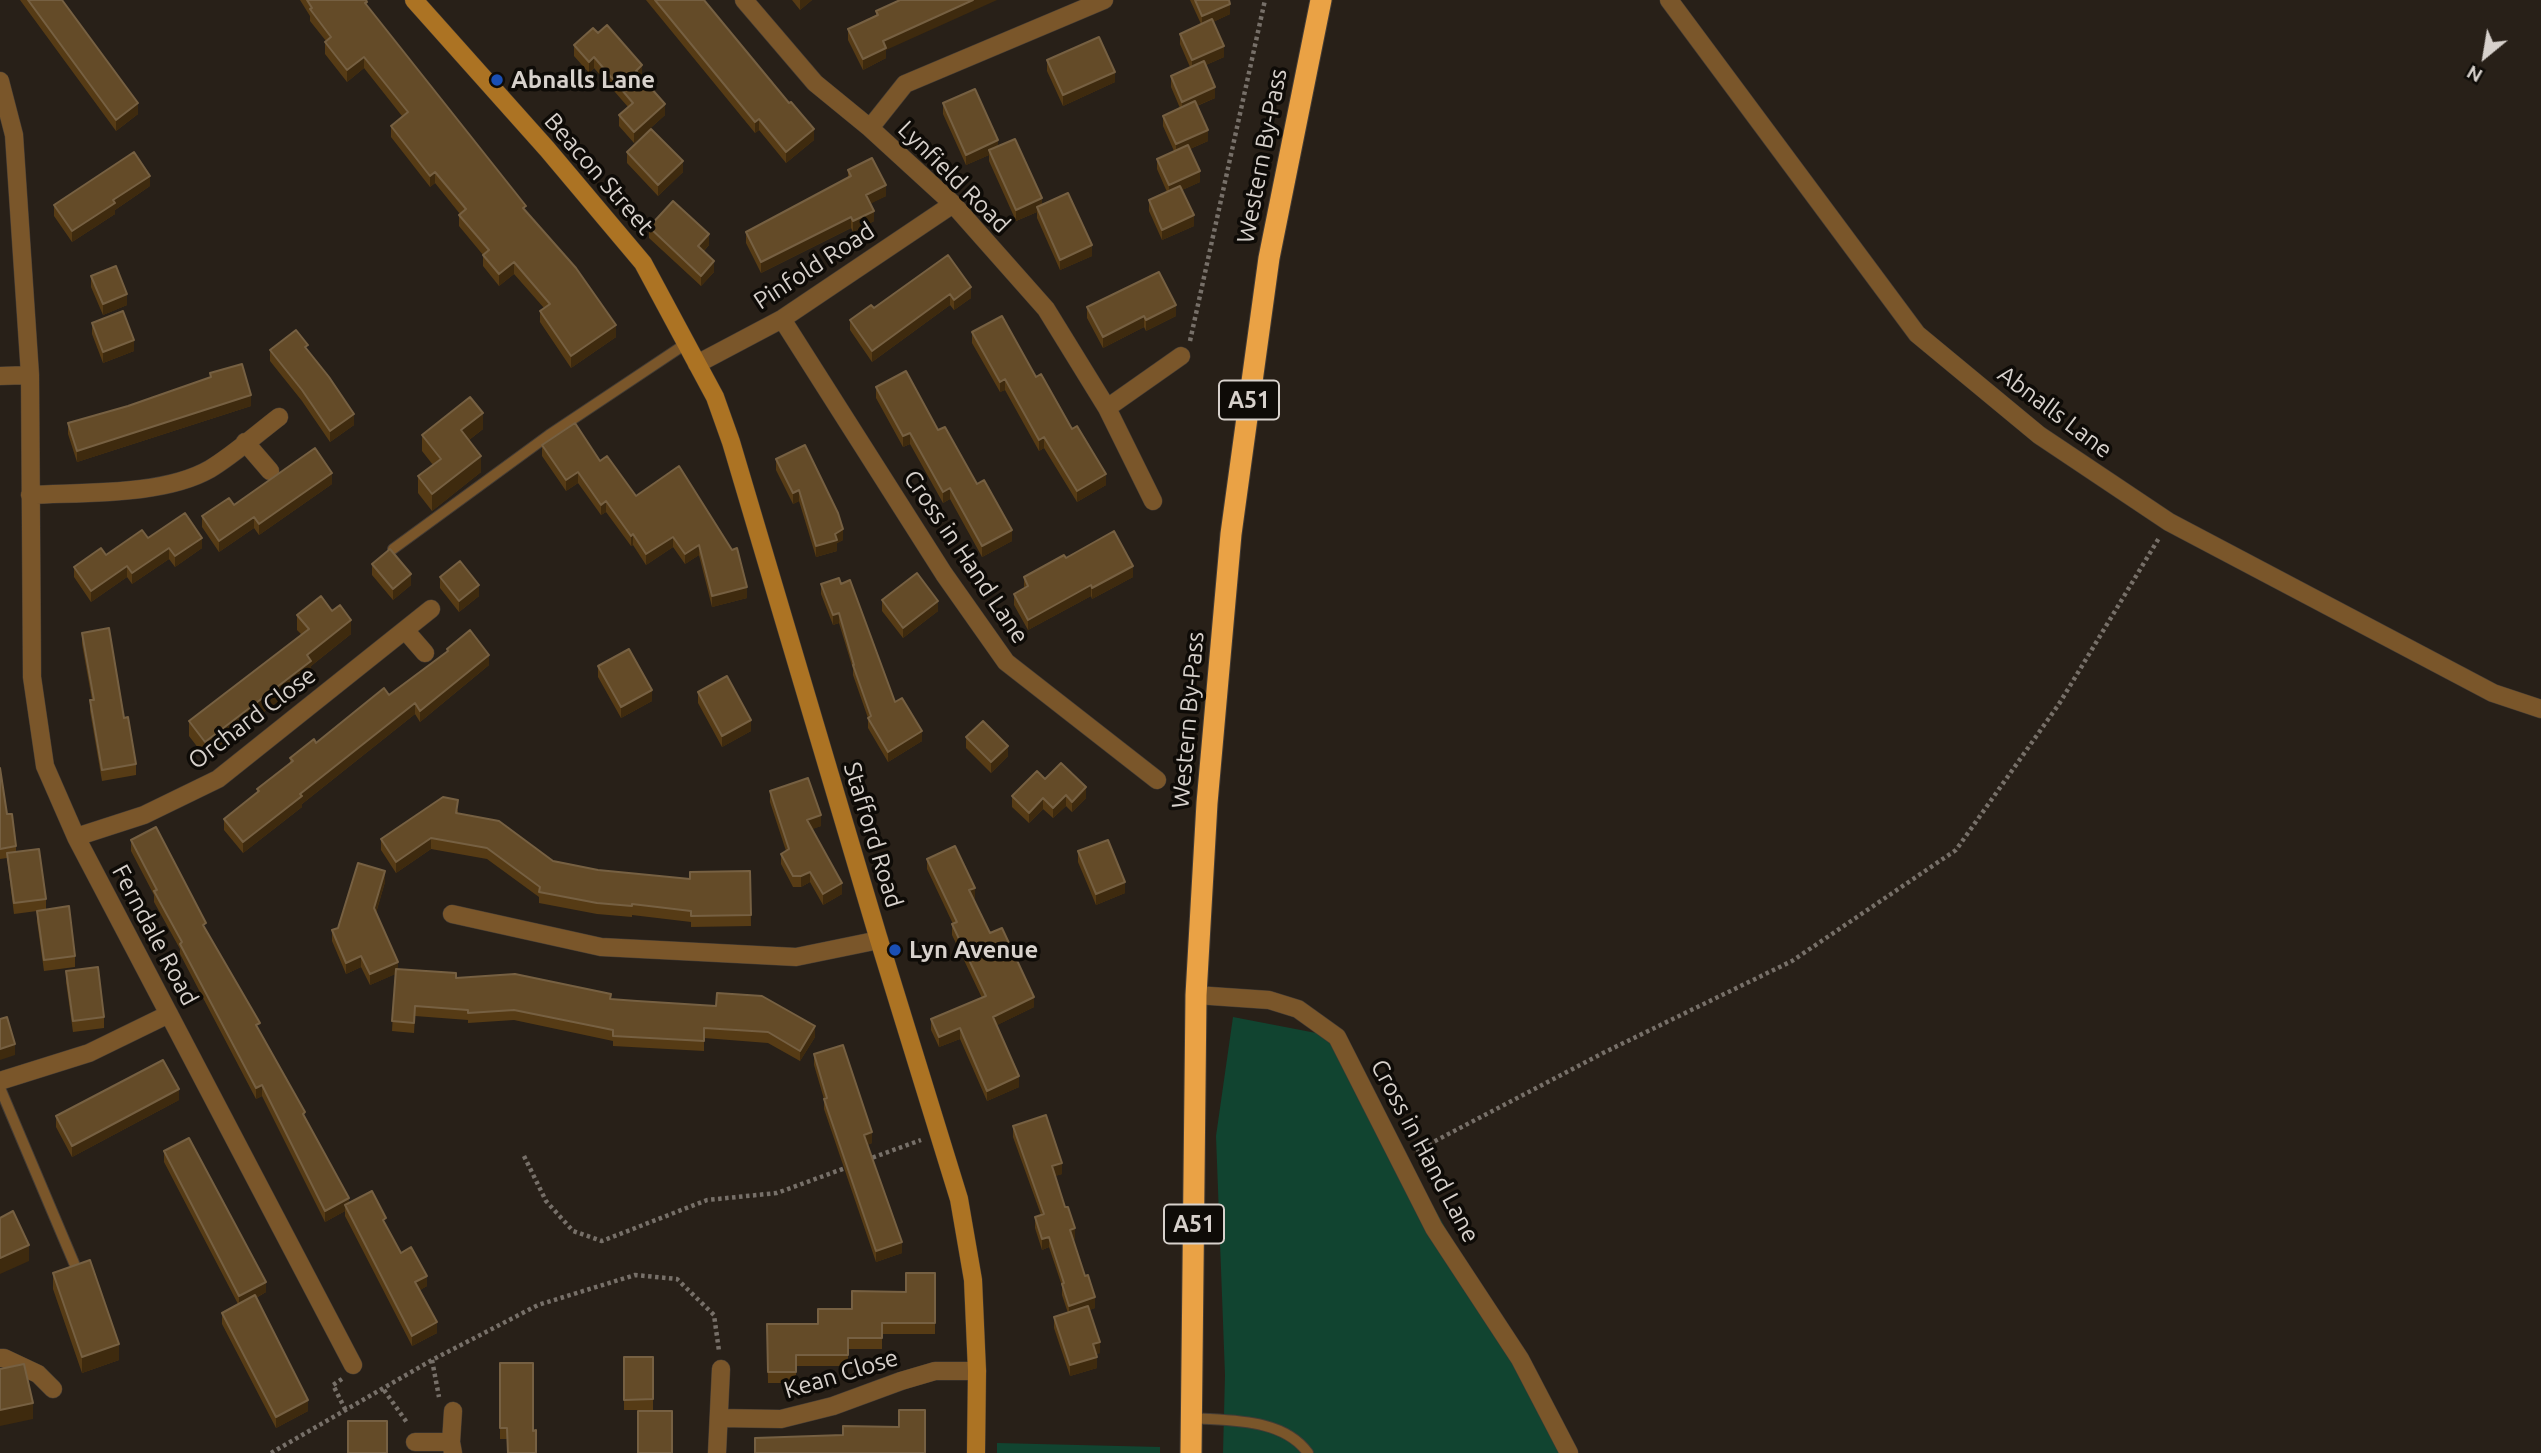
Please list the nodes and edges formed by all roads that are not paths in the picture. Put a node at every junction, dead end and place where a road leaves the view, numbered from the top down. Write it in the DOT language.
graph roads {
  1 [pos="414,0"];
  2 [pos="744,0"];
  3 [pos="1104,0"];
  4 [pos="1321,0"];
  5 [pos="1669,0"];
  6 [pos="0,81"];
  7 [pos="870,128"];
  8 [pos="953,204"];
  9 [pos="782,319"];
  10 [pos="687,343"];
  11 [pos="1181,356"];
  12 [pos="697,364"];
  13 [pos="30,375"];
  14 [pos="0,376"];
  15 [pos="1107,408"];
  16 [pos="279,417"];
  17 [pos="245,442"];
  18 [pos="270,471"];
  19 [pos="30,495"];
  20 [pos="1153,501"];
  21 [pos="393,549"];
  22 [pos="431,609"];
  23 [pos="405,630"];
  24 [pos="425,653"];
  25 [pos="2541,709"];
  26 [pos="1157,780"];
  27 [pos="76,837"];
  28 [pos="452,914"];
  29 [pos="879,940"];
  30 [pos="1196,995"];
  31 [pos="169,1014"];
  32 [pos="0,1082"];
  33 [pos="0,1088"];
  34 [pos="74,1263"];
  35 [pos="0,1359"];
  36 [pos="353,1365"];
  37 [pos="721,1369"];
  38 [pos="977,1371"];
  39 [pos="53,1389"];
  40 [pos="453,1411"];
  41 [pos="719,1418"];
  42 [pos="1192,1418"];
  43 [pos="418,1442"];
  44 [pos="452,1447"];
  45 [pos="717,1453"];
  46 [pos="976,1453"];
  47 [pos="1191,1453"];
  48 [pos="1308,1453"];
  49 [pos="1569,1453"];
  1 -- 10 [label="street, Beacon Street"];
  2 -- 7 [label="street, Lynfield Road"];
  3 -- 7 [label="street"];
  4 -- 30 [label="highway, Western By-Pass / A51"];
  5 -- 25 [label="street, Abnalls Lane"];
  6 -- 13 [label="street, Ferndale Road"];
  7 -- 8 [label="street, Lynfield Road"];
  8 -- 9 [label="street, Pinfold Road"];
  8 -- 15 [label="street, Lynfield Road"];
  9 -- 12 [label="street, Pinfold Road"];
  9 -- 26 [label="street, Cross in Hand Lane"];
  10 -- 12 [label="street, Beacon Street"];
  10 -- 21 [label="lane"];
  11 -- 15 [label="street"];
  12 -- 29 [label="street, Stafford Road"];
  13 -- 14 [label="street"];
  13 -- 19 [label="street, Ferndale Road"];
  15 -- 20 [label="street, Lynfield Road"];
  16 -- 17 [label="street"];
  17 -- 18 [label="street"];
  17 -- 19 [label="street"];
  19 -- 27 [label="street, Ferndale Road"];
  22 -- 23 [label="street, Orchard Close"];
  23 -- 24 [label="street"];
  23 -- 27 [label="street, Orchard Close"];
  27 -- 31 [label="street, Ferndale Road"];
  28 -- 29 [label="street"];
  29 -- 38 [label="street, Stafford Road"];
  30 -- 42 [label="highway, Western By-Pass / A51"];
  30 -- 49 [label="street, Cross in Hand Lane"];
  31 -- 32 [label="street"];
  31 -- 36 [label="street, Ferndale Road"];
  33 -- 34 [label="lane"];
  35 -- 39 [label="street"];
  37 -- 41 [label="street"];
  38 -- 41 [label="street, Kean Close"];
  38 -- 46 [label="street, Stafford Road"];
  40 -- 44 [label="street"];
  41 -- 45 [label="street"];
  42 -- 47 [label="highway, Western By-Pass / A51"];
  42 -- 48 [label="lane"];
  43 -- 44 [label="street"];
}
